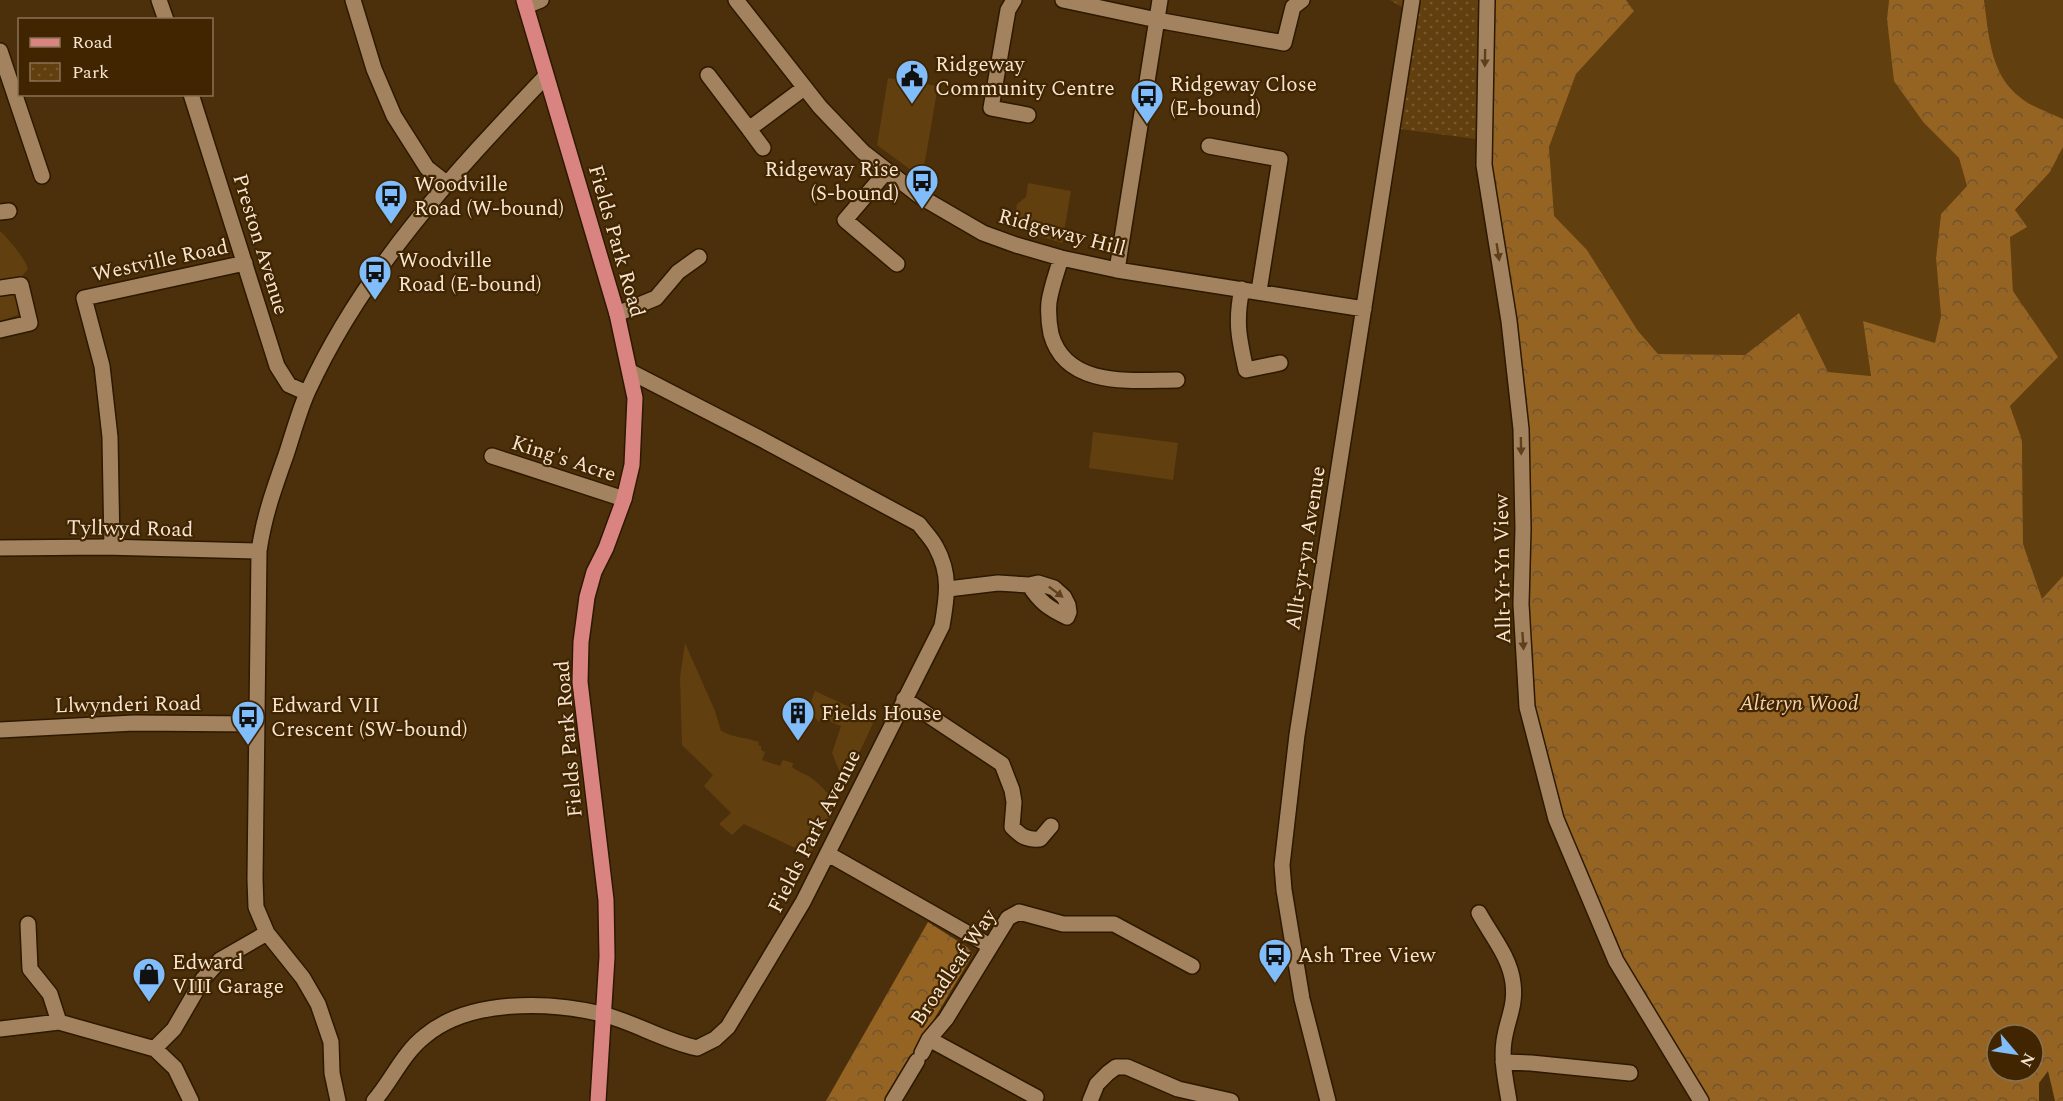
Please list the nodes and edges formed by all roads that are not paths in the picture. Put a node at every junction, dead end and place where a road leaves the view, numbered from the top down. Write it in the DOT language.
graph roads {
  1 [pos="159,0"];
  2 [pos="353,0"];
  3 [pos="541,0"];
  4 [pos="736,0"];
  5 [pos="1014,0"];
  6 [pos="1062,0"];
  7 [pos="1160,0"];
  8 [pos="1302,0"];
  9 [pos="1412,0"];
  10 [pos="1487,0"];
  11 [pos="525,3"];
  12 [pos="165,18"];
  13 [pos="1157,20"];
  14 [pos="0,51"];
  15 [pos="708,75"];
  16 [pos="545,77"];
  17 [pos="804,88"];
  18 [pos="192,96"];
  19 [pos="1029,115"];
  20 [pos="749,129"];
  21 [pos="1209,146"];
  22 [pos="763,148"];
  23 [pos="886,172"];
  24 [pos="42,176"];
  25 [pos="446,183"];
  26 [pos="699,257"];
  27 [pos="1061,258"];
  28 [pos="245,263"];
  29 [pos="897,264"];
  30 [pos="1118,270"];
  31 [pos="0,288"];
  32 [pos="1242,289"];
  33 [pos="1259,291"];
  34 [pos="1364,309"];
  35 [pos="617,314"];
  36 [pos="0,330"];
  37 [pos="1280,363"];
  38 [pos="631,372"];
  39 [pos="1177,380"];
  40 [pos="307,393"];
  41 [pos="492,456"];
  42 [pos="624,499"];
  43 [pos="112,547"];
  44 [pos="0,548"];
  45 [pos="259,551"];
  46 [pos="1029,585"];
  47 [pos="948,589"];
  48 [pos="904,699"];
  49 [pos="256,724"];
  50 [pos="0,730"];
  51 [pos="1051,826"];
  52 [pos="828,854"];
  53 [pos="1479,913"];
  54 [pos="28,924"];
  55 [pos="267,933"];
  56 [pos="990,946"];
  57 [pos="1192,966"];
  58 [pos="603,1014"];
  59 [pos="59,1022"];
  60 [pos="0,1029"];
  61 [pos="929,1039"];
  62 [pos="154,1049"];
  63 [pos="1503,1062"];
  64 [pos="1630,1073"];
  65 [pos="1036,1097"];
  66 [pos="191,1101"];
  67 [pos="338,1101"];
  68 [pos="374,1101"];
  69 [pos="597,1101"];
  70 [pos="893,1101"];
  71 [pos="1090,1101"];
  72 [pos="1231,1101"];
  73 [pos="1328,1101"];
  74 [pos="1509,1101"];
  75 [pos="1701,1101"];
  1 -- 12 [label="street"];
  2 -- 25 [label="street"];
  3 -- 11 [label="street"];
  4 -- 17 [label="street, Ridgeway Hill"];
  5 -- 19 [label="street"];
  6 -- 13 [label="street"];
  7 -- 13 [label="street"];
  8 -- 13 [label="street"];
  9 -- 34 [label="street, Allt-yr-yn Avenue"];
  10 -- 75 [label="street, Allt-Yr-Yn View, one-way"];
  11 -- 16 [label="main road, Fields Park Road"];
  13 -- 30 [label="street"];
  14 -- 24 [label="street"];
  15 -- 20 [label="street"];
  16 -- 25 [label="street"];
  16 -- 35 [label="main road, Fields Park Road"];
  17 -- 20 [label="street"];
  17 -- 23 [label="street, Ridgeway Hill"];
  18 -- 28 [label="street, Preston Avenue"];
  20 -- 22 [label="street"];
  21 -- 33 [label="street"];
  23 -- 27 [label="street, Ridgeway Hill"];
  23 -- 29 [label="street"];
  25 -- 40 [label="street"];
  26 -- 35 [label="street"];
  27 -- 30 [label="street, Ridgeway Hill"];
  27 -- 39 [label="street"];
  28 -- 40 [label="street, Preston Avenue"];
  28 -- 43 [label="street, Westville Road"];
  30 -- 32 [label="street, Ridgeway Hill"];
  31 -- 36 [label="street"];
  32 -- 33 [label="street, Ridgeway Hill"];
  32 -- 37 [label="street"];
  33 -- 34 [label="street, Ridgeway Hill"];
  34 -- 73 [label="street, Allt-yr-yn Avenue"];
  35 -- 38 [label="main road, Fields Park Road"];
  38 -- 42 [label="main road, Fields Park Road"];
  38 -- 47 [label="street, Fields Park Avenue"];
  40 -- 45 [label="street"];
  41 -- 42 [label="street, King's Acre"];
  42 -- 58 [label="main road, Fields Park Road"];
  43 -- 44 [label="street, Tyllwyd Road"];
  43 -- 45 [label="street, Tyllwyd Road"];
  45 -- 49 [label="street"];
  46 -- 47 [label="street"];
  47 -- 48 [label="street, Fields Park Avenue"];
  48 -- 51 [label="street"];
  48 -- 52 [label="street, Fields Park Avenue"];
  49 -- 50 [label="street, Llwynderi Road"];
  49 -- 55 [label="street"];
  52 -- 56 [label="street"];
  52 -- 58 [label="street, Fields Park Avenue"];
  53 -- 63 [label="street"];
  54 -- 59 [label="street"];
  55 -- 62 [label="street"];
  55 -- 67 [label="street"];
  56 -- 57 [label="street, Broadleaf Way"];
  56 -- 61 [label="street, Broadleaf Way"];
  58 -- 68 [label="street, Fields Park Avenue"];
  58 -- 69 [label="main road, Fields Park Road"];
  59 -- 60 [label="street"];
  59 -- 62 [label="street"];
  61 -- 65 [label="street"];
  61 -- 70 [label="street, Broadleaf Way"];
  62 -- 66 [label="street"];
  63 -- 64 [label="street"];
  63 -- 74 [label="street"];
  71 -- 72 [label="street"];
}
